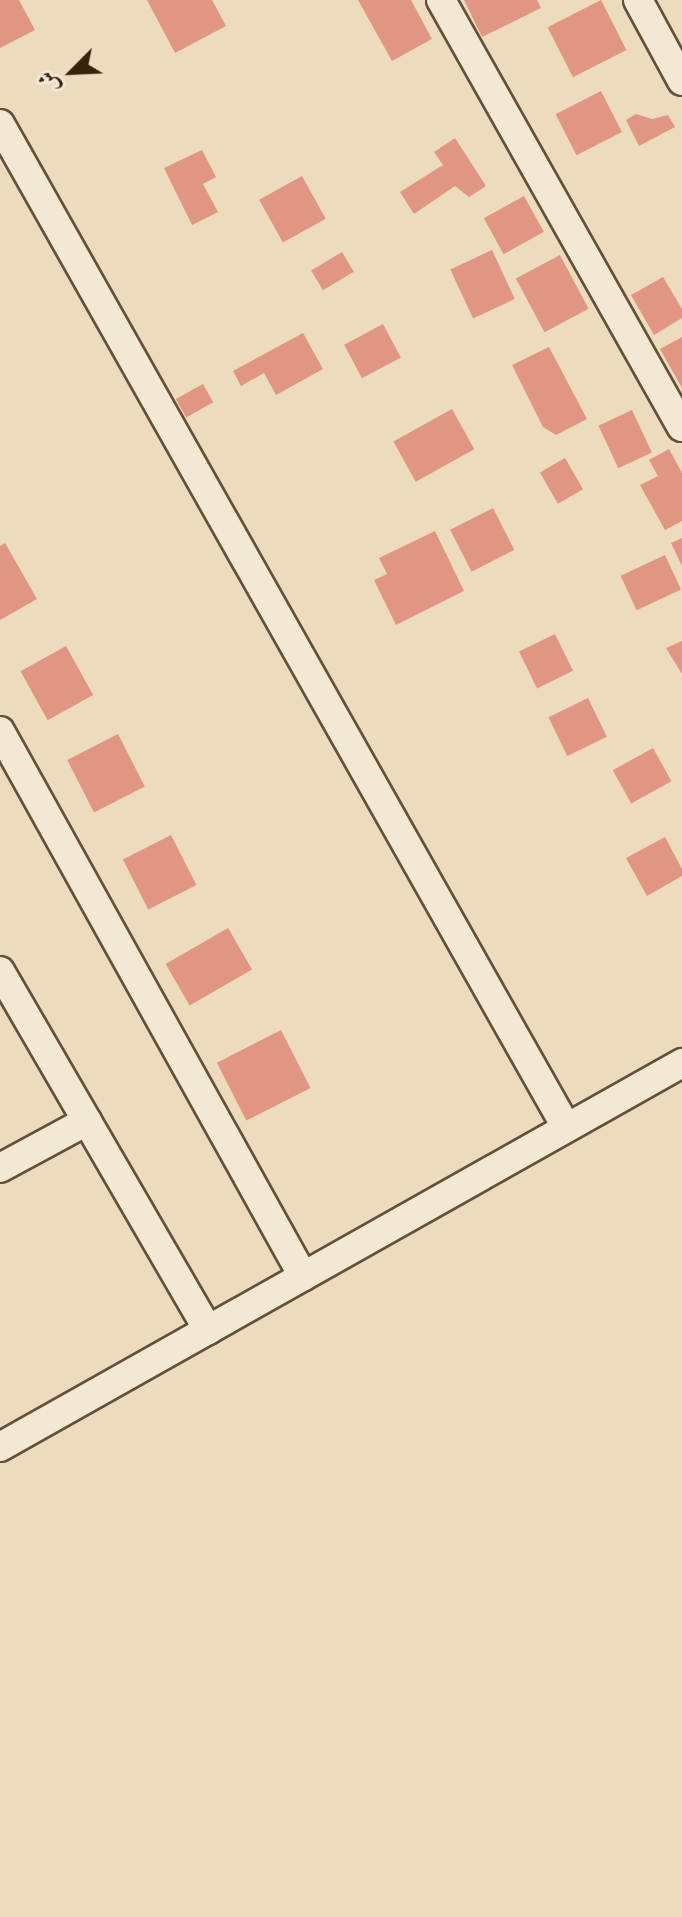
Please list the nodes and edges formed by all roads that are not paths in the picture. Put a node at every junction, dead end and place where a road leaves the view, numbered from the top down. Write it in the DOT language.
graph roads {
  1 [pos="441,0"];
  2 [pos="638,0"];
  3 [pos="682,81"];
  4 [pos="0,124"];
  5 [pos="682,427"];
  6 [pos="0,731"];
  7 [pos="0,971"];
  8 [pos="682,1063"];
  9 [pos="87,1121"];
  10 [pos="566,1127"];
  11 [pos="0,1168"];
  12 [pos="303,1276"];
  13 [pos="208,1330"];
  14 [pos="0,1447"];
  1 -- 5 [label="street"];
  2 -- 3 [label="street"];
  4 -- 10 [label="street"];
  6 -- 12 [label="street"];
  7 -- 9 [label="street"];
  8 -- 10 [label="street"];
  9 -- 11 [label="street"];
  9 -- 13 [label="street"];
  10 -- 12 [label="street"];
  12 -- 13 [label="street"];
  13 -- 14 [label="street"];
}
